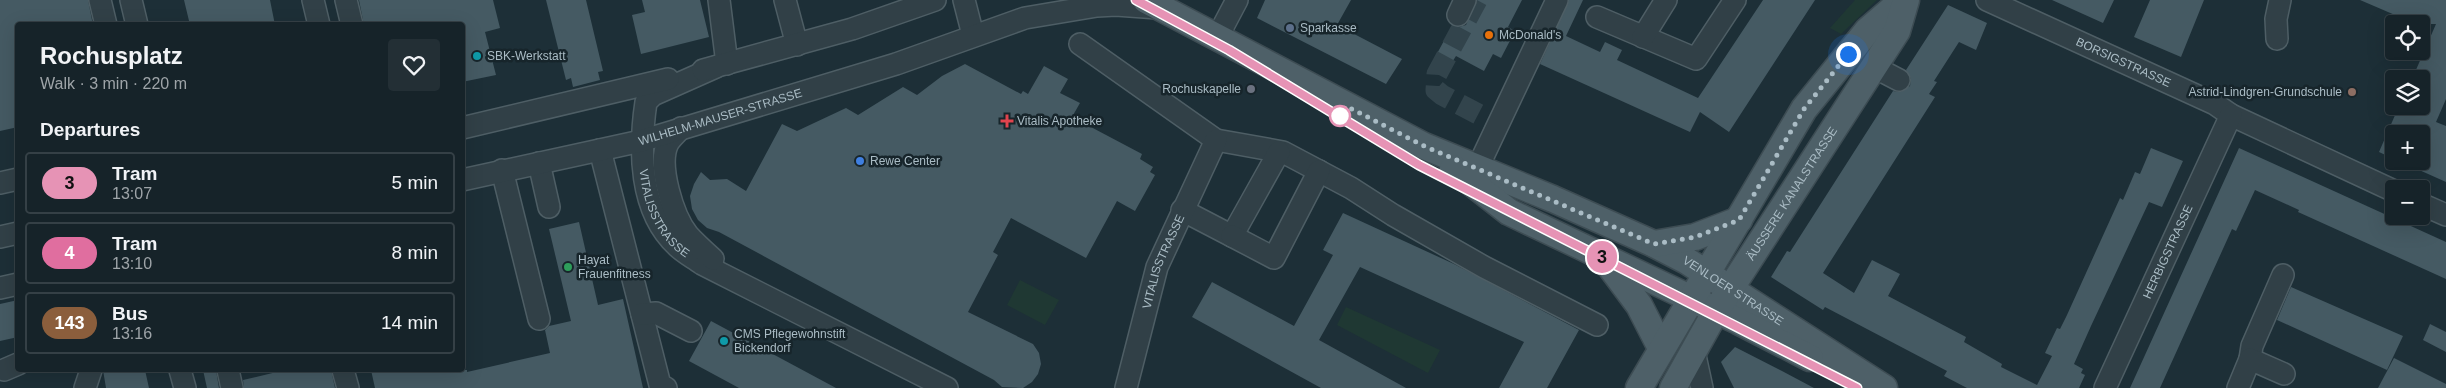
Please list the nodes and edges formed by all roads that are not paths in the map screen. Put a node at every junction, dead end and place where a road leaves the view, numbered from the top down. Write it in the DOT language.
graph roads {
  1 [pos="100,0"];
  2 [pos="130,0"];
  3 [pos="313,0"];
  4 [pos="346,0"];
  5 [pos="718,0"];
  6 [pos="785,0"];
  7 [pos="934,0"];
  8 [pos="964,0"];
  9 [pos="1048,0"];
  10 [pos="1237,0"];
  11 [pos="1546,0"];
  12 [pos="1557,0"];
  13 [pos="1666,0"];
  14 [pos="1735,0"];
  15 [pos="1905,0"];
  16 [pos="1988,0"];
  17 [pos="2280,0"];
  18 [pos="1152,4"];
  19 [pos="1597,17"];
  20 [pos="1025,18"];
  21 [pos="105,22"];
  22 [pos="136,22"];
  23 [pos="318,22"];
  24 [pos="351,22"];
  25 [pos="973,36"];
  26 [pos="1218,36"];
  27 [pos="1643,37"];
  28 [pos="2277,39"];
  29 [pos="1539,41"];
  30 [pos="1080,44"];
  31 [pos="797,45"];
  32 [pos="721,66"];
  33 [pos="1874,67"];
  34 [pos="1899,80"];
  35 [pos="1804,109"];
  36 [pos="2231,115"];
  37 [pos="465,127"];
  38 [pos="681,128"];
  39 [pos="1831,134"];
  40 [pos="1216,140"];
  41 [pos="641,141"];
  42 [pos="1424,146"];
  43 [pos="600,150"];
  44 [pos="1279,152"];
  45 [pos="539,163"];
  46 [pos="1477,169"];
  47 [pos="502,170"];
  48 [pos="1319,172"];
  49 [pos="15,179"];
  50 [pos="465,179"];
  51 [pos="0,182"];
  52 [pos="2385,187"];
  53 [pos="548,207"];
  54 [pos="2430,208"];
  55 [pos="1182,210"];
  56 [pos="2446,215"];
  57 [pos="1739,220"];
  58 [pos="15,234"];
  59 [pos="1232,236"];
  60 [pos="0,237"];
  61 [pos="1654,244"];
  62 [pos="1605,259"];
  63 [pos="1708,273"];
  64 [pos="2283,275"];
  65 [pos="737,280"];
  66 [pos="15,285"];
  67 [pos="0,288"];
  68 [pos="1731,289"];
  69 [pos="1692,300"];
  70 [pos="1716,311"];
  71 [pos="642,314"];
  72 [pos="539,319"];
  73 [pos="1596,325"];
  74 [pos="691,331"];
  75 [pos="1661,348"];
  76 [pos="2250,359"];
  77 [pos="90,372"];
  78 [pos="181,372"];
  79 [pos="228,372"];
  80 [pos="344,372"];
  81 [pos="2284,374"];
  82 [pos="1877,384"];
  83 [pos="1684,386"];
  84 [pos="85,388"];
  85 [pos="185,388"];
  86 [pos="232,388"];
  87 [pos="348,388"];
  88 [pos="666,388"];
  89 [pos="947,388"];
  90 [pos="1126,388"];
  91 [pos="1639,388"];
  92 [pos="2105,388"];
  93 [pos="2238,388"];
  1 -- 21 [label="street"];
  2 -- 22 [label="street"];
  3 -- 23 [label="street"];
  4 -- 24 [label="street"];
  5 -- 32 [label="street"];
  6 -- 31 [label="street"];
  7 -- 31 [label="street"];
  8 -- 25 [label="street"];
  9 -- 20 [label="street, WILHELM-MAUSER-STRASSE"];
  10 -- 26 [label="street"];
  11 -- 29 [label="street"];
  12 -- 29 [label="street"];
  13 -- 27 [label="street"];
  14 -- 27 [label="street"];
  15 -- 33 [label="main road, ÄUSSERE KANALSTRASSE"];
  15 -- 35 [label="main road, ÄUSSERE KANALSTRASSE"];
  16 -- 36 [label="street, BORSIGSTRASSE"];
  17 -- 28 [label="street"];
  18 -- 20 [label="street, WILHELM-MAUSER-STRASSE"];
  18 -- 26 [label="main road, VENLOER STRASSE"];
  19 -- 27 [label="street"];
  20 -- 25 [label="street, WILHELM-MAUSER-STRASSE"];
  25 -- 38 [label="street, WILHELM-MAUSER-STRASSE"];
  26 -- 42 [label="main road, VENLOER STRASSE"];
  29 -- 46 [label="street"];
  30 -- 40 [label="street"];
  31 -- 32 [label="street"];
  32 -- 37 [label="street"];
  32 -- 41 [label="street, VITALISSTRASSE"];
  33 -- 34 [label="street"];
  33 -- 39 [label="main road, ÄUSSERE KANALSTRASSE"];
  35 -- 39 [label="main road"];
  35 -- 57 [label="main road, ÄUSSERE KANALSTRASSE"];
  36 -- 52 [label="street, BORSIGSTRASSE"];
  36 -- 92 [label="street, HERBIGSTRASSE"];
  38 -- 41 [label="street, WILHELM-MAUSER-STRASSE"];
  38 -- 65 [label="street, VITALISSTRASSE"];
  39 -- 68 [label="main road, ÄUSSERE KANALSTRASSE"];
  40 -- 44 [label="street"];
  40 -- 55 [label="street, VITALISSTRASSE"];
  41 -- 43 [label="street, WILHELM-MAUSER-STRASSE"];
  41 -- 65 [label="street, VITALISSTRASSE"];
  42 -- 46 [label="main road, VENLOER STRASSE"];
  42 -- 62 [label="main road, VENLOER STRASSE"];
  43 -- 45 [label="street, WILHELM-MAUSER-STRASSE"];
  43 -- 71 [label="street"];
  44 -- 48 [label="street"];
  44 -- 59 [label="street"];
  45 -- 47 [label="street, WILHELM-MAUSER-STRASSE"];
  45 -- 53 [label="street"];
  46 -- 61 [label="main road, VENLOER STRASSE"];
  47 -- 50 [label="street, WILHELM-MAUSER-STRASSE"];
  47 -- 72 [label="street"];
  48 -- 59 [label="street"];
  48 -- 73 [label="street"];
  49 -- 51 [label="street"];
  54 -- 56 [label="street"];
  55 -- 59 [label="street"];
  55 -- 90 [label="street, VITALISSTRASSE"];
  57 -- 61 [label="main road"];
  57 -- 63 [label="main road, ÄUSSERE KANALSTRASSE"];
  58 -- 60 [label="street"];
  61 -- 63 [label="main road, VENLOER STRASSE"];
  62 -- 69 [label="main road, VENLOER STRASSE"];
  62 -- 75 [label="main road"];
  63 -- 68 [label="main road, VENLOER STRASSE"];
  63 -- 69 [label="main road, ÄUSSERE KANALSTRASSE"];
  64 -- 76 [label="street"];
  65 -- 89 [label="street, VITALISSTRASSE"];
  66 -- 67 [label="street"];
  68 -- 70 [label="main road, ÄUSSERE KANALSTRASSE"];
  68 -- 82 [label="main road, VENLOER STRASSE"];
  69 -- 70 [label="main road, VENLOER STRASSE"];
  69 -- 75 [label="main road, ÄUSSERE KANALSTRASSE"];
  70 -- 82 [label="main road, VENLOER STRASSE"];
  70 -- 83 [label="main road, ÄUSSERE KANALSTRASSE"];
  71 -- 74 [label="street"];
  71 -- 88 [label="street"];
  75 -- 83 [label="street"];
  75 -- 91 [label="main road, ÄUSSERE KANALSTRASSE"];
  76 -- 81 [label="street"];
  76 -- 93 [label="street"];
  77 -- 84 [label="street"];
  78 -- 85 [label="street"];
  79 -- 86 [label="street"];
  80 -- 87 [label="street"];
}
